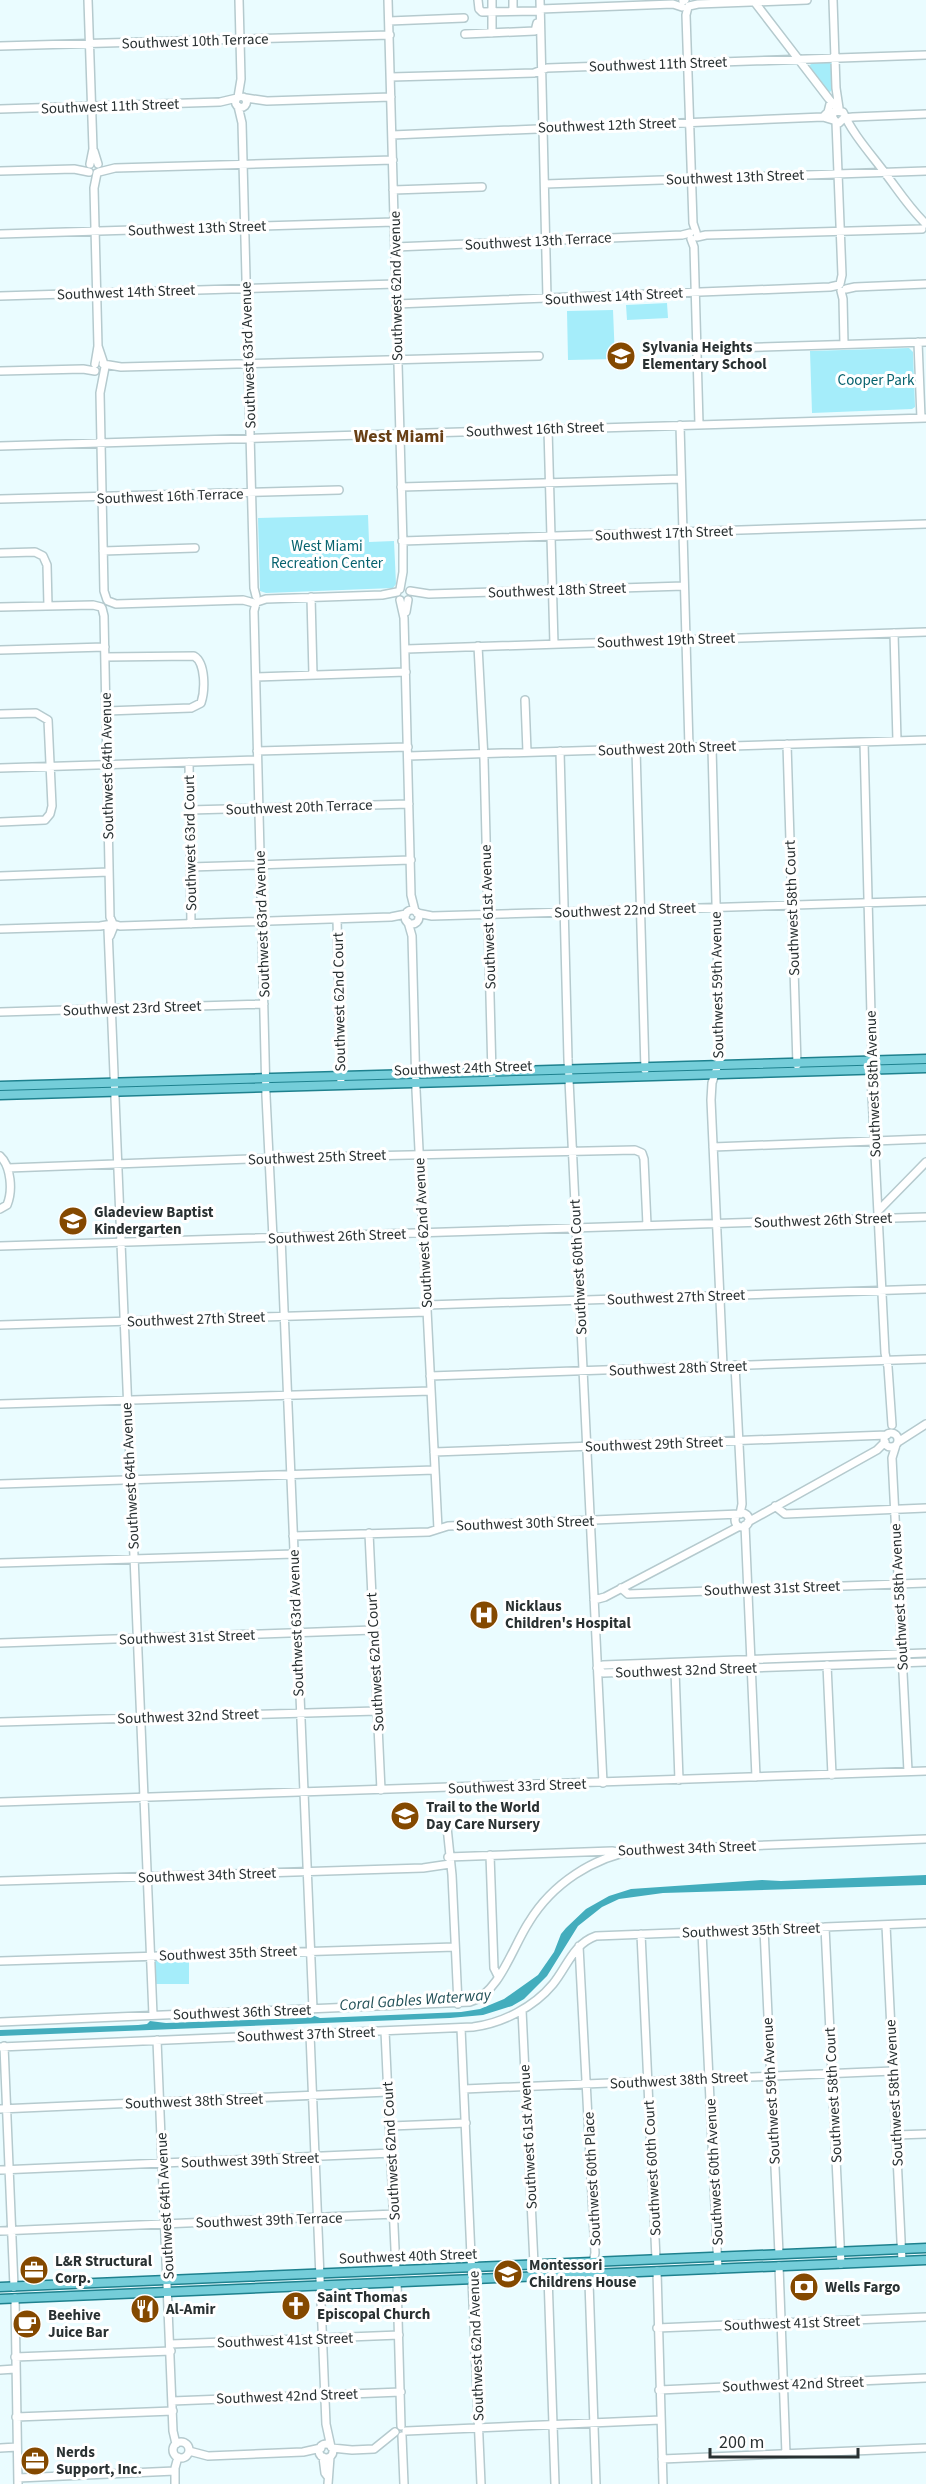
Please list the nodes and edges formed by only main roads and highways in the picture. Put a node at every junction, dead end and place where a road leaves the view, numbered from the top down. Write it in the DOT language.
graph roads {
  1 [pos="926,1059"];
  2 [pos="871,1065"];
  3 [pos="926,1068"];
  4 [pos="0,1086"];
  5 [pos="114,1087"];
  6 [pos="0,1095"];
  7 [pos="926,2248"];
  8 [pos="779,2254"];
  9 [pos="679,2258"];
  10 [pos="656,2259"];
  11 [pos="926,2260"];
  12 [pos="767,2266"];
  13 [pos="396,2270"];
  14 [pos="657,2271"];
  15 [pos="628,2272"];
  16 [pos="382,2283"];
  17 [pos="62,2285"];
  18 [pos="0,2288"];
  19 [pos="15,2298"];
  20 [pos="0,2299"];
  1 -- 2 [label="main road, Southwest 24th Street"];
  2 -- 3 [label="main road, Southwest 24th Street"];
  2 -- 5 [label="main road, Southwest 24th Street"];
  4 -- 5 [label="main road, Southwest 24th Street"];
  5 -- 6 [label="main road, Southwest 24th Street"];
  7 -- 8 [label="main road, Southwest 40th Street"];
  8 -- 9 [label="main road, Southwest 40th Street"];
  8 -- 12 [label="main road"];
  9 -- 10 [label="main road, Southwest 40th Street"];
  9 -- 14 [label="main road"];
  10 -- 13 [label="main road, Southwest 40th Street"];
  10 -- 15 [label="main road"];
  11 -- 12 [label="main road, Southwest 40th Street"];
  12 -- 14 [label="main road, Southwest 40th Street"];
  13 -- 16 [label="main road"];
  13 -- 17 [label="main road, Southwest 40th Street"];
  14 -- 15 [label="main road, Southwest 40th Street"];
  15 -- 16 [label="main road, Southwest 40th Street"];
  16 -- 19 [label="main road, Southwest 40th Street"];
  17 -- 18 [label="main road, Southwest 40th Street"];
  17 -- 19 [label="main road"];
  19 -- 20 [label="main road, Southwest 40th Street"];
}
